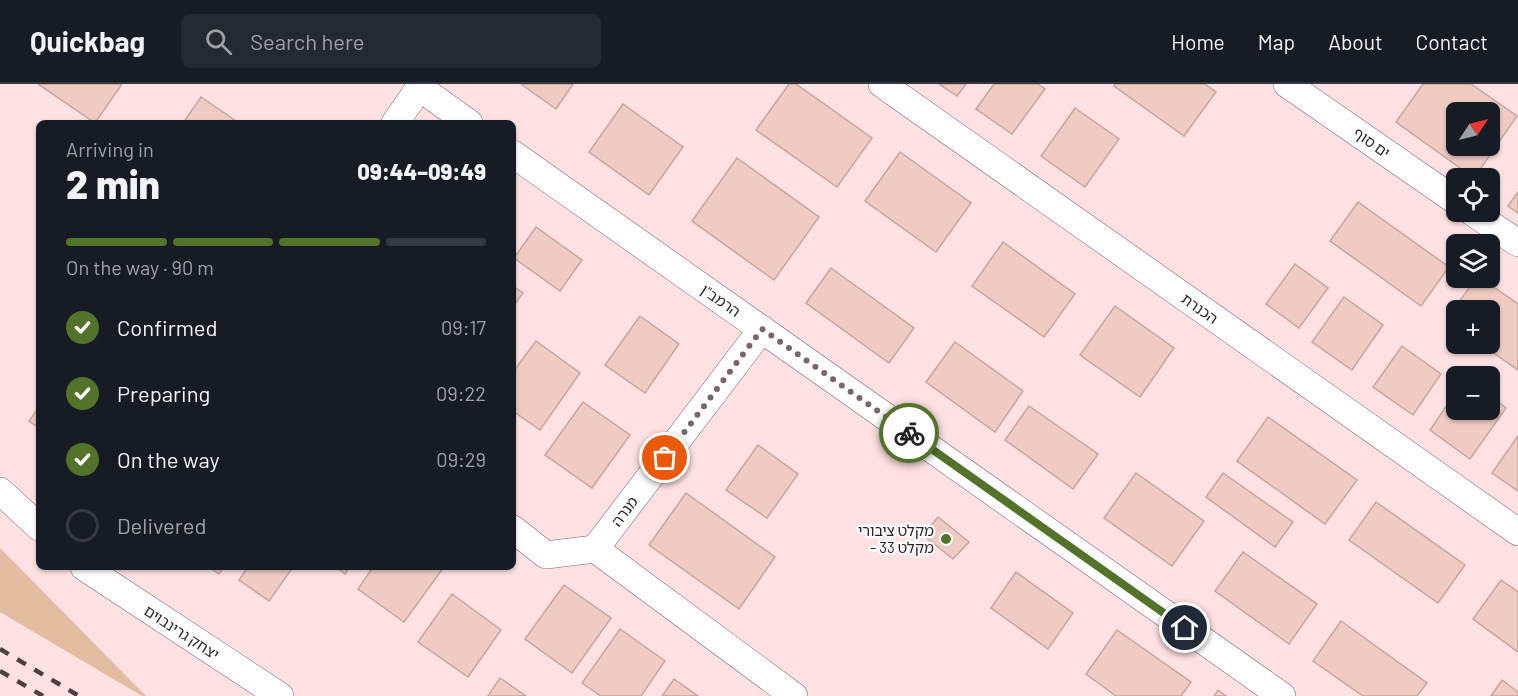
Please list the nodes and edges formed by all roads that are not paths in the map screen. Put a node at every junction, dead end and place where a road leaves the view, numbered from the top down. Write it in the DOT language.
graph roads {
  1 [pos="882,84"];
  2 [pos="1287,84"];
  3 [pos="421,86"];
  4 [pos="397,120"];
  5 [pos="466,120"];
  6 [pos="516,156"];
  7 [pos="1446,194"];
  8 [pos="1487,222"];
  9 [pos="1518,243"];
  10 [pos="762,329"];
  11 [pos="0,491"];
  12 [pos="36,523"];
  13 [pos="516,531"];
  14 [pos="1518,532"];
  15 [pos="595,549"];
  16 [pos="89,570"];
  17 [pos="280,696"];
  18 [pos="795,696"];
  19 [pos="1282,696"];
  1 -- 14 [label="street, הכנרת"];
  2 -- 7 [label="street, ים סוף"];
  3 -- 4 [label="street"];
  3 -- 5 [label="street"];
  6 -- 10 [label="street, הרמב\"ן"];
  8 -- 9 [label="street"];
  10 -- 15 [label="street, מנרה"];
  10 -- 19 [label="street, הרמב\"ן"];
  11 -- 12 [label="street"];
  13 -- 15 [label="street"];
  15 -- 18 [label="street"];
  16 -- 17 [label="street, יצחק גרינבוים"];
}
